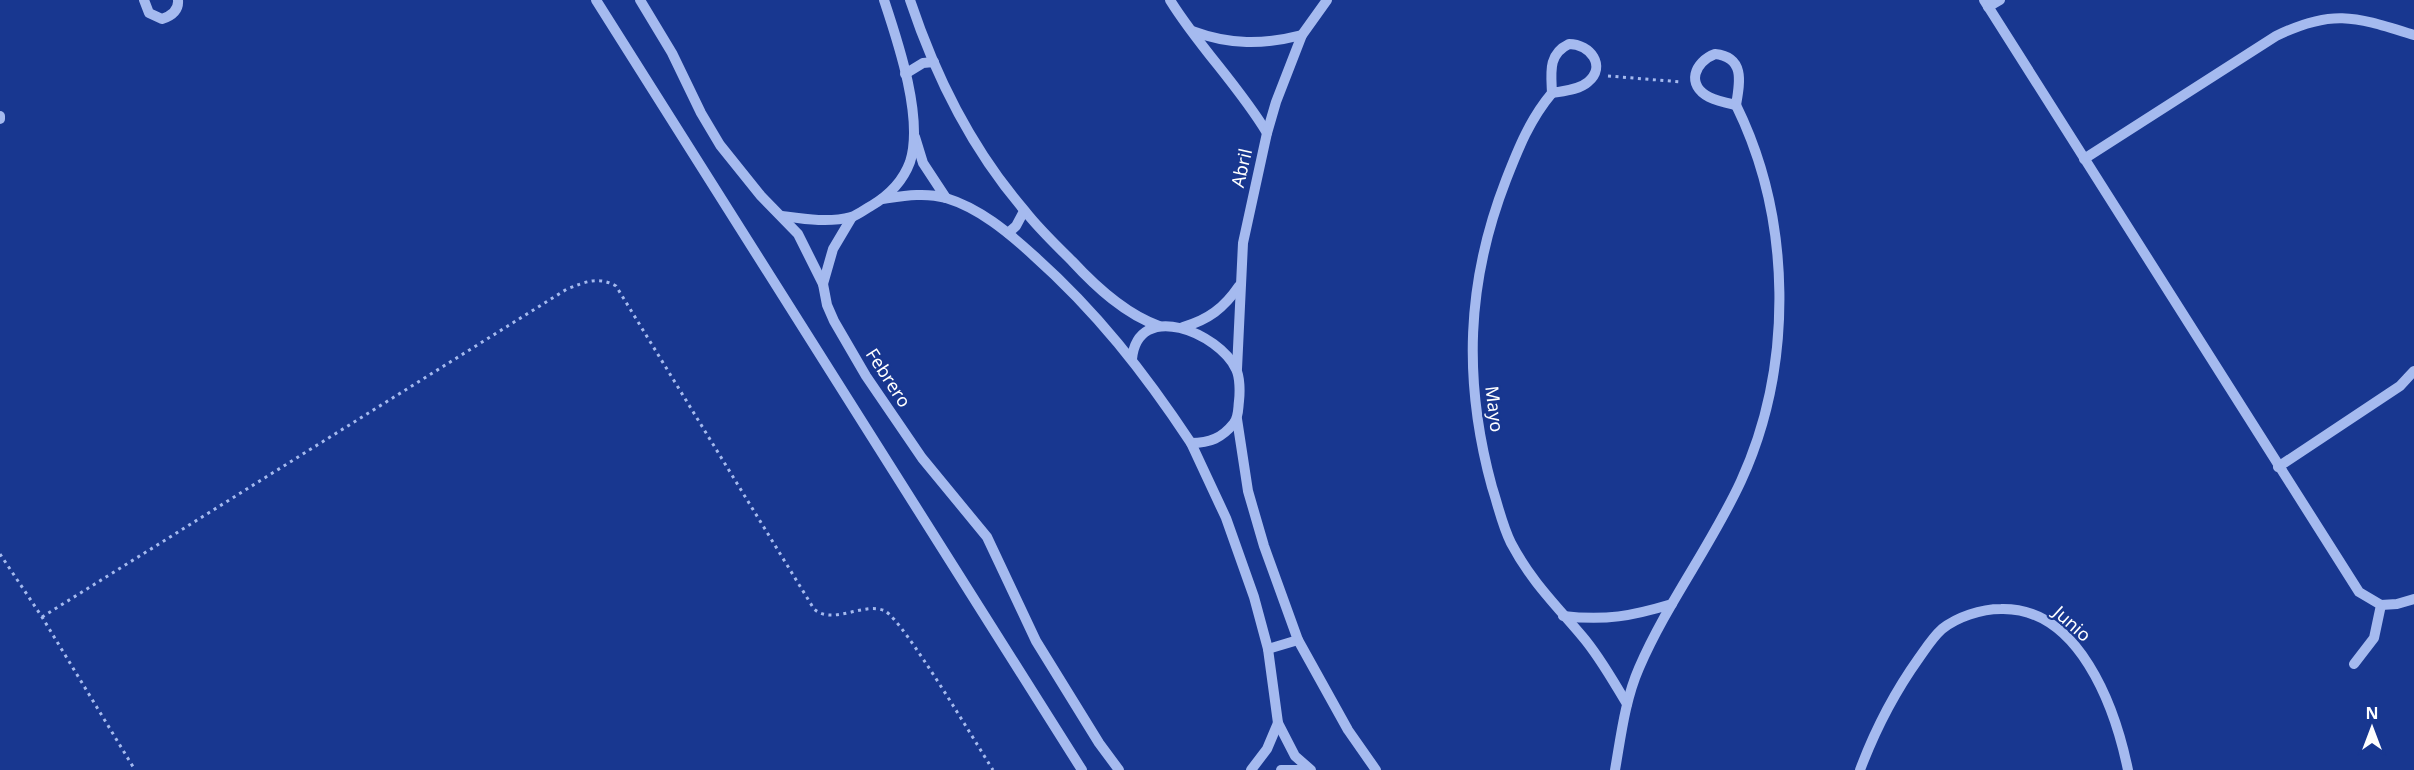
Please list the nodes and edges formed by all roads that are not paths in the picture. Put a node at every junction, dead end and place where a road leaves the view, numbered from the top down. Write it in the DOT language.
graph roads {
  1 [pos="144,0"];
  2 [pos="178,0"];
  3 [pos="596,0"];
  4 [pos="640,0"];
  5 [pos="884,0"];
  6 [pos="910,0"];
  7 [pos="1170,0"];
  8 [pos="1327,0"];
  9 [pos="2000,0"];
  10 [pos="1986,4"];
  11 [pos="1192,31"];
  12 [pos="1302,35"];
  13 [pos="2414,35"];
  14 [pos="934,62"];
  15 [pos="905,74"];
  16 [pos="1552,93"];
  17 [pos="1736,105"];
  18 [pos="914,134"];
  19 [pos="1267,134"];
  20 [pos="2084,159"];
  21 [pos="946,198"];
  22 [pos="882,199"];
  23 [pos="1024,211"];
  24 [pos="782,216"];
  25 [pos="852,217"];
  26 [pos="1008,233"];
  27 [pos="823,284"];
  28 [pos="1239,285"];
  29 [pos="1159,326"];
  30 [pos="1183,327"];
  31 [pos="1132,359"];
  32 [pos="1237,369"];
  33 [pos="2414,371"];
  34 [pos="1237,418"];
  35 [pos="1191,443"];
  36 [pos="2278,467"];
  37 [pos="2414,599"];
  38 [pos="1672,604"];
  39 [pos="2381,605"];
  40 [pos="1563,616"];
  41 [pos="1298,640"];
  42 [pos="1268,649"];
  43 [pos="2354,664"];
  44 [pos="1627,704"];
  45 [pos="1278,723"];
  46 [pos="1082,770"];
  47 [pos="1119,770"];
  48 [pos="1251,770"];
  49 [pos="1281,770"];
  50 [pos="1302,770"];
  51 [pos="1311,770"];
  52 [pos="1376,770"];
  53 [pos="1615,770"];
  54 [pos="1860,770"];
  55 [pos="2128,770"];
  1 -- 2 [label="street"];
  3 -- 46 [label="street"];
  4 -- 24 [label="street, Febrero"];
  5 -- 15 [label="street"];
  6 -- 14 [label="street"];
  7 -- 11 [label="street"];
  8 -- 12 [label="street, Abril"];
  9 -- 10 [label="street"];
  10 -- 20 [label="street"];
  11 -- 12 [label="street"];
  11 -- 19 [label="street"];
  12 -- 19 [label="street, Abril"];
  13 -- 20 [label="street"];
  14 -- 15 [label="street"];
  14 -- 23 [label="street"];
  15 -- 18 [label="street"];
  16 -- 16 [label="street"];
  16 -- 40 [label="street, Mayo"];
  17 -- 17 [label="street"];
  17 -- 38 [label="street"];
  18 -- 21 [label="street"];
  18 -- 22 [label="street"];
  19 -- 28 [label="street, Abril"];
  20 -- 36 [label="street"];
  21 -- 22 [label="street"];
  21 -- 26 [label="street"];
  22 -- 25 [label="street"];
  23 -- 26 [label="street"];
  23 -- 29 [label="street"];
  24 -- 25 [label="street"];
  24 -- 27 [label="street, Febrero"];
  25 -- 27 [label="street"];
  26 -- 31 [label="street"];
  27 -- 47 [label="street, Febrero"];
  28 -- 30 [label="street"];
  28 -- 32 [label="street, Abril"];
  29 -- 30 [label="street"];
  29 -- 31 [label="street"];
  30 -- 32 [label="street"];
  31 -- 35 [label="street"];
  32 -- 34 [label="street"];
  33 -- 36 [label="street"];
  34 -- 35 [label="street"];
  34 -- 41 [label="street"];
  35 -- 42 [label="street"];
  36 -- 39 [label="street"];
  37 -- 39 [label="street"];
  38 -- 40 [label="street"];
  38 -- 44 [label="street"];
  39 -- 43 [label="street"];
  40 -- 44 [label="street, Mayo"];
  41 -- 42 [label="street"];
  41 -- 52 [label="street"];
  42 -- 45 [label="street"];
  44 -- 53 [label="street"];
  45 -- 48 [label="street"];
  45 -- 51 [label="street"];
  49 -- 50 [label="street"];
  54 -- 55 [label="street, Junio"];
}
